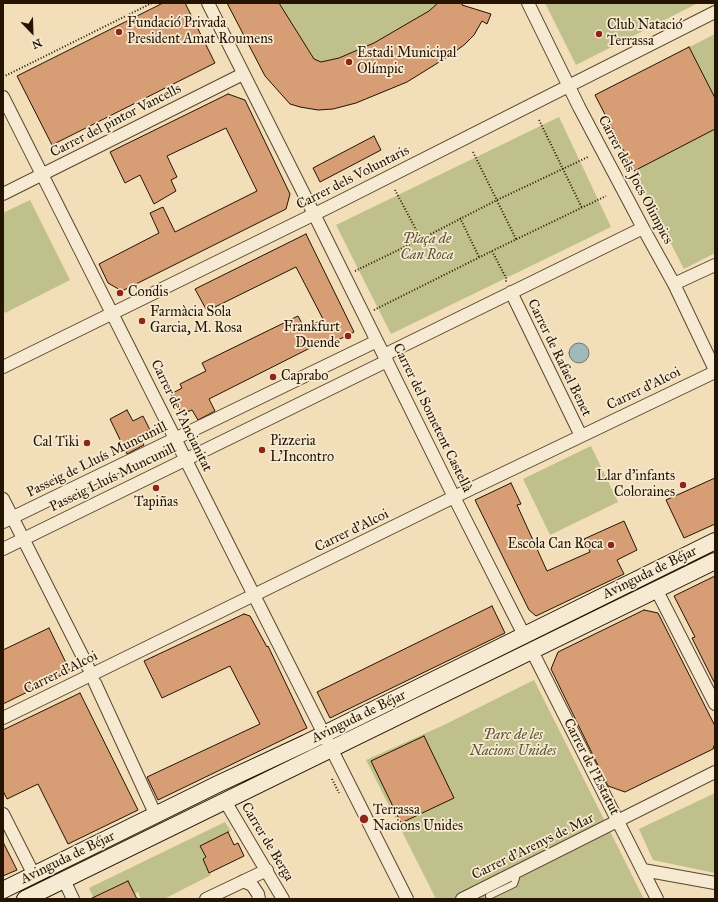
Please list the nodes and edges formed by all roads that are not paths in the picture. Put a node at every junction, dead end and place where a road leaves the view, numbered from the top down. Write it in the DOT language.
graph roads {
  1 [pos="208,3"];
  2 [pos="528,3"];
  3 [pos="715,12"];
  4 [pos="243,74"];
  5 [pos="570,86"];
  6 [pos="3,97"];
  7 [pos="42,175"];
  8 [pos="3,194"];
  9 [pos="314,214"];
  10 [pos="643,228"];
  11 [pos="715,265"];
  12 [pos="674,284"];
  13 [pos="508,287"];
  14 [pos="112,313"];
  15 [pos="377,341"];
  16 [pos="386,358"];
  17 [pos="3,367"];
  18 [pos="715,371"];
  19 [pos="581,436"];
  20 [pos="176,439"];
  21 [pos="186,459"];
  22 [pos="454,497"];
  23 [pos="3,499"];
  24 [pos="8,520"];
  25 [pos="23,539"];
  26 [pos="715,541"];
  27 [pos="3,549"];
  28 [pos="715,561"];
  29 [pos="656,589"];
  30 [pos="255,596"];
  31 [pos="524,635"];
  32 [pos="532,651"];
  33 [pos="88,667"];
  34 [pos="95,683"];
  35 [pos="715,704"];
  36 [pos="3,718"];
  37 [pos="324,734"];
  38 [pos="332,749"];
  39 [pos="715,772"];
  40 [pos="225,801"];
  41 [pos="152,807"];
  42 [pos="3,814"];
  43 [pos="618,821"];
  44 [pos="267,870"];
  45 [pos="643,870"];
  46 [pos="514,873"];
  47 [pos="34,876"];
  48 [pos="64,880"];
  49 [pos="243,881"];
  50 [pos="715,883"];
  51 [pos="3,890"];
  52 [pos="489,896"];
  53 [pos="25,899"];
  54 [pos="73,899"];
  55 [pos="206,899"];
  56 [pos="260,899"];
  57 [pos="284,899"];
  58 [pos="407,899"];
  59 [pos="462,899"];
  60 [pos="657,899"];
  1 -- 4 [label="street, Carrer del Sometent Castellà"];
  2 -- 5 [label="street, Carrer dels Jocs Olimpics"];
  3 -- 5 [label="street, Carrer dels Voluntaris"];
  4 -- 7 [label="street, Carrer del pintor Vancells"];
  4 -- 9 [label="street, Carrer del Sometent Castellà"];
  5 -- 9 [label="street, Carrer dels Voluntaris"];
  5 -- 10 [label="street, Carrer dels Jocs Olimpics"];
  6 -- 7 [label="street, Carrer de l'Ancianitat"];
  7 -- 8 [label="street, Carrer del pintor Vancells"];
  7 -- 14 [label="street, Carrer de l'Ancianitat"];
  9 -- 14 [label="street, Carrer dels Voluntaris"];
  9 -- 15 [label="street, Carrer del Sometent Castellà"];
  10 -- 12 [label="street, Carrer dels Jocs Olimpics"];
  10 -- 13 [label="street"];
  11 -- 12 [label="street"];
  12 -- 18 [label="street, Carrer dels Jocs Olimpics"];
  13 -- 16 [label="street"];
  13 -- 19 [label="street, Carrer de Rafael Benet"];
  14 -- 17 [label="street, Carrer dels Voluntaris"];
  14 -- 20 [label="street, Carrer de l'Ancianitat"];
  15 -- 16 [label="street, Carrer del Sometent Castellà"];
  15 -- 20 [label="street, Passeig de Lluís Muncunill"];
  16 -- 21 [label="street, Passeig Lluís Muncunill"];
  16 -- 22 [label="street, Carrer del Sometent Castellà"];
  18 -- 19 [label="street, Carrer d'Alcoi"];
  19 -- 22 [label="street, Carrer d'Alcoi"];
  20 -- 21 [label="street, Carrer de l'Ancianitat"];
  20 -- 24 [label="street, Passeig de Lluís Muncunill"];
  21 -- 25 [label="street, Passeig Lluís Muncunill"];
  21 -- 30 [label="street, Carrer de l'Ancianitat"];
  22 -- 30 [label="street, Carrer d'Alcoi"];
  22 -- 31 [label="street, Carrer del Sometent Castellà"];
  23 -- 24 [label="street"];
  24 -- 25 [label="street"];
  25 -- 27 [label="street, Passeig Lluís Muncunill"];
  25 -- 33 [label="street"];
  26 -- 31 [label="main road, Avinguda de Béjar"];
  28 -- 29 [label="main road, Avinguda de Béjar"];
  29 -- 32 [label="main road, Avinguda de Béjar"];
  29 -- 35 [label="street"];
  30 -- 36 [label="street, Carrer d'Alcoi"];
  30 -- 37 [label="street, Carrer de l'Ancianitat"];
  31 -- 32 [label="main road, Carrer de l'Estatut"];
  31 -- 37 [label="main road, Avinguda de Béjar"];
  32 -- 38 [label="main road, Avinguda de Béjar"];
  32 -- 43 [label="street, Carrer de l'Estatut"];
  34 -- 41 [label="street"];
  37 -- 38 [label="street, Carrer de l'Ancianitat"];
  37 -- 47 [label="main road, Avinguda de Béjar"];
  38 -- 40 [label="main road, Avinguda de Béjar"];
  38 -- 58 [label="street, Carrer de l'Ancianitat"];
  39 -- 43 [label="street, Carrer d'Arenys de Mar"];
  40 -- 44 [label="street, Carrer de Berga"];
  40 -- 48 [label="main road, Avinguda de Béjar"];
  42 -- 47 [label="street"];
  43 -- 45 [label="street, Carrer de l'Estatut"];
  43 -- 46 [label="street, Carrer d'Arenys de Mar"];
  44 -- 49 [label="street"];
  44 -- 57 [label="street, Carrer de Berga"];
  45 -- 50 [label="street"];
  45 -- 60 [label="street, Carrer de l'Estatut"];
  46 -- 52 [label="lane"];
  46 -- 59 [label="street, Carrer d'Arenys de Mar"];
  47 -- 51 [label="main road, Avinguda de Béjar"];
  48 -- 53 [label="main road, Avinguda de Béjar"];
  48 -- 54 [label="street"];
  49 -- 55 [label="street"];
  49 -- 56 [label="street"];
}
